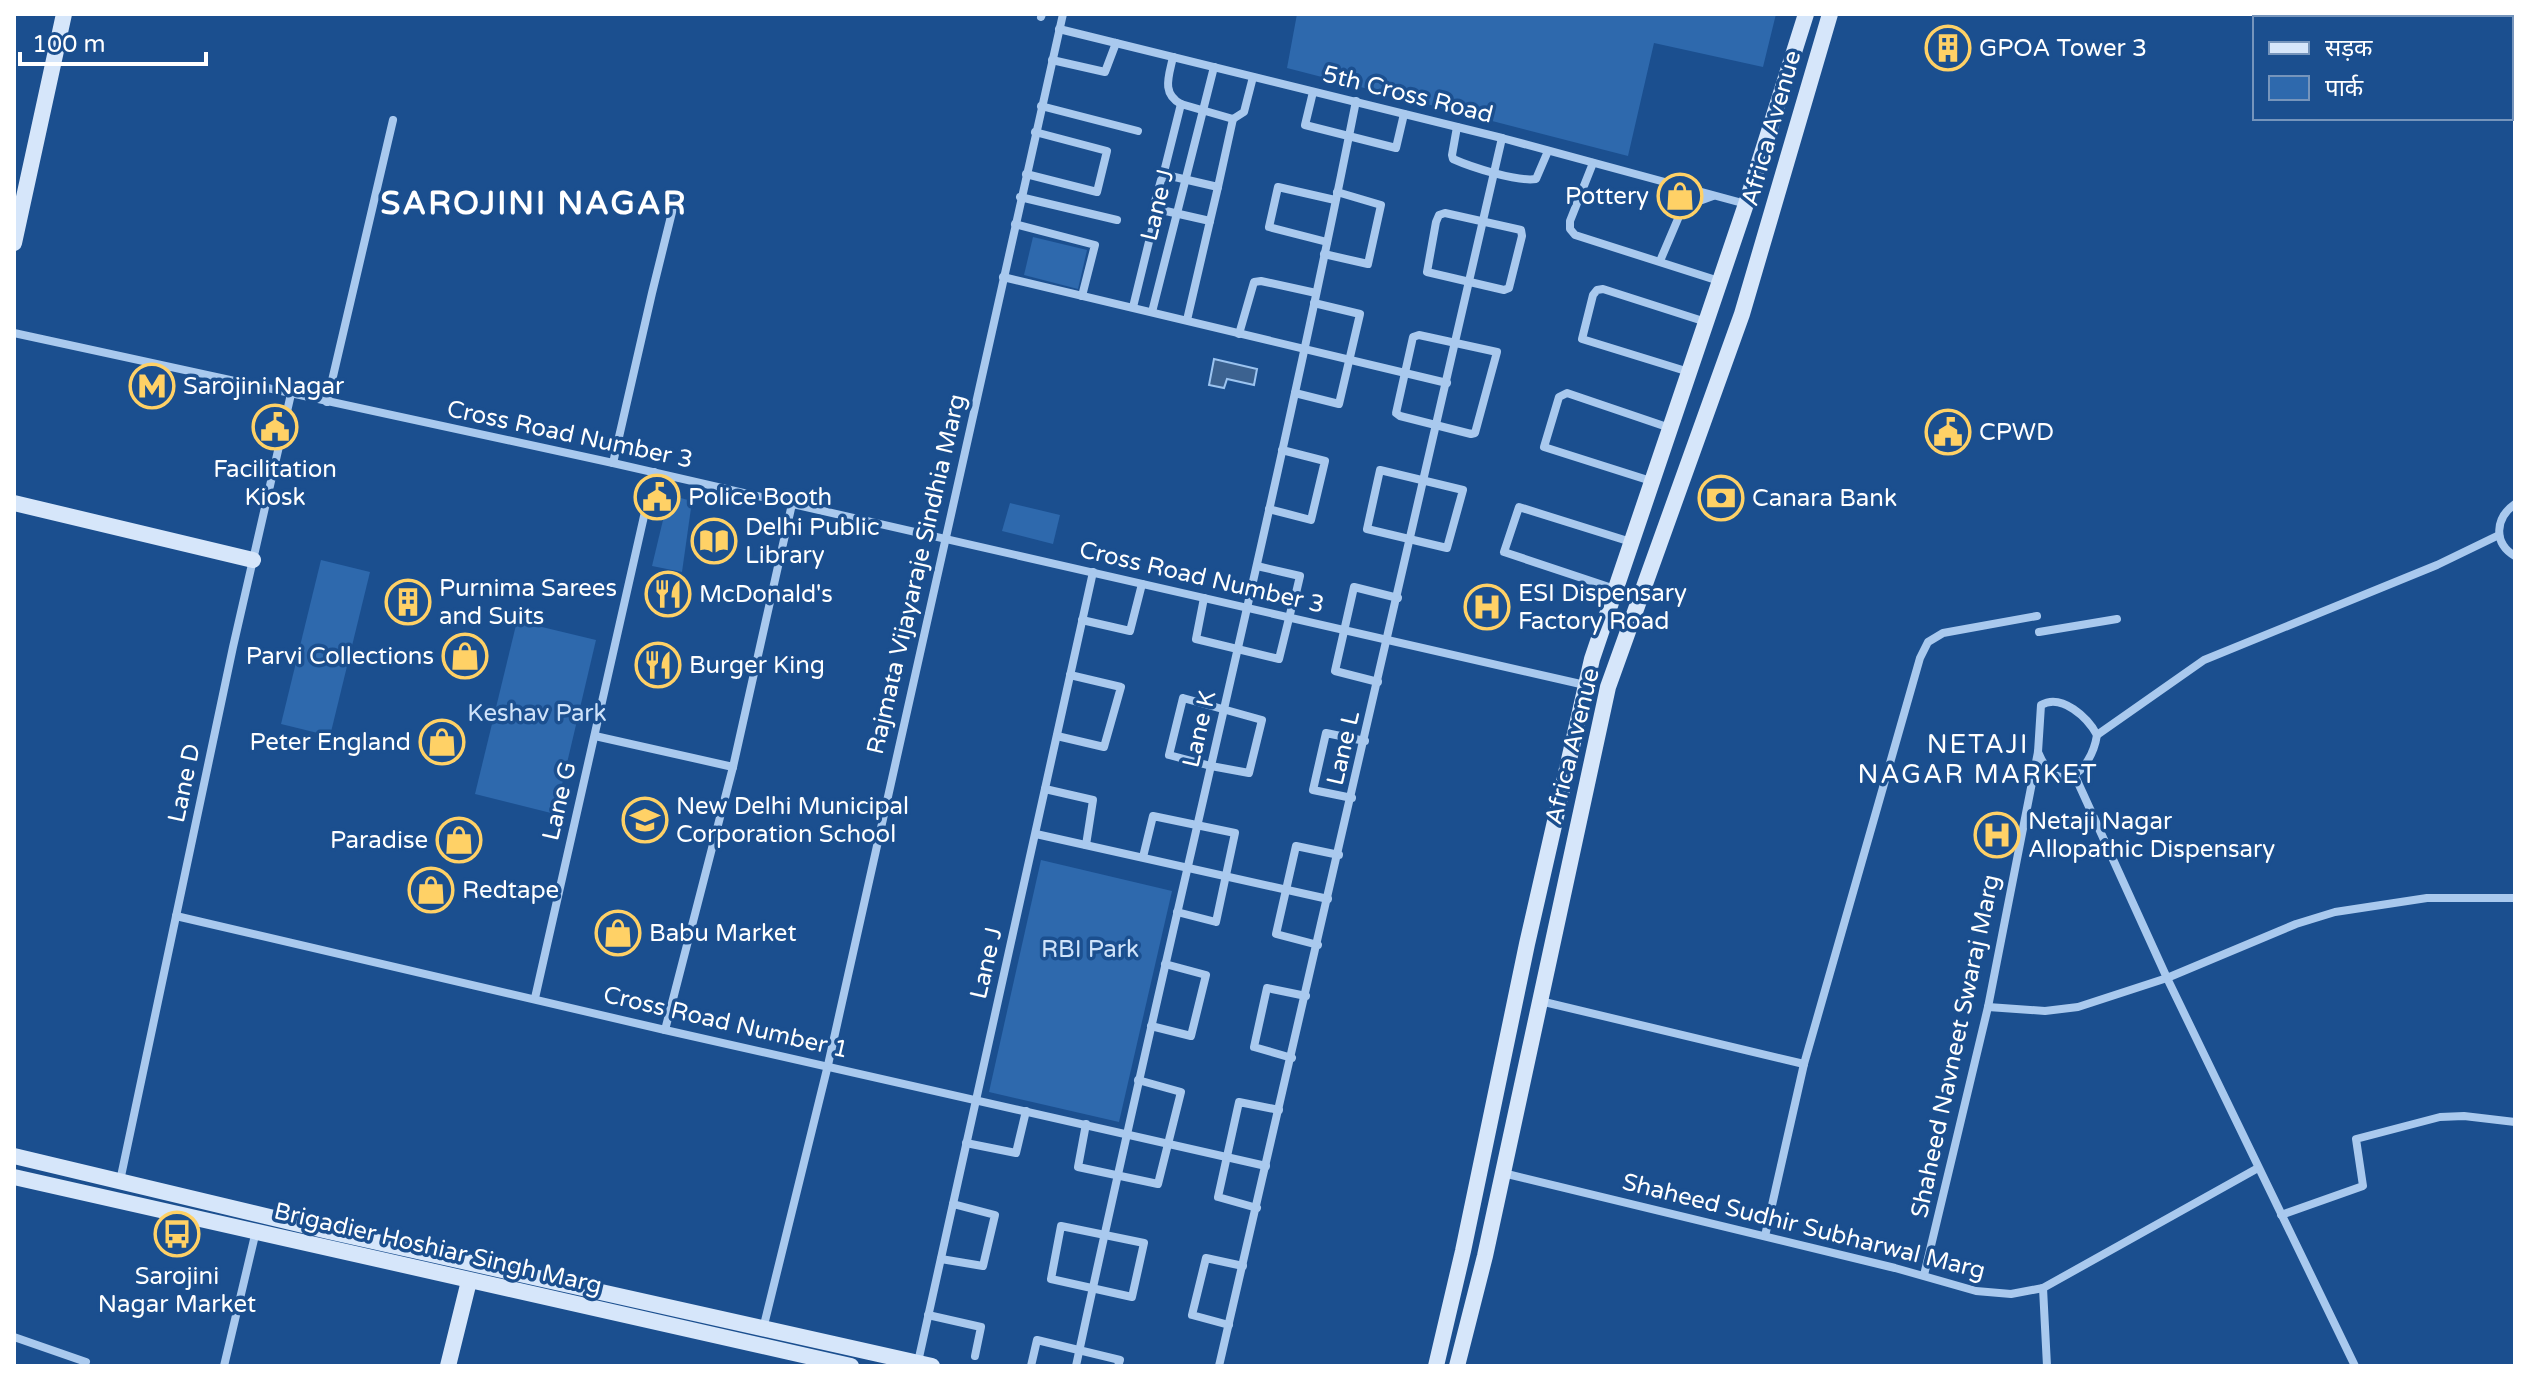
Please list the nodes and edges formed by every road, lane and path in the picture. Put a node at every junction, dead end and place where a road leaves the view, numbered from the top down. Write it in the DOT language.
graph roads {
  1 [pos="64,14"];
  2 [pos="1063,14"];
  3 [pos="1806,14"];
  4 [pos="1830,14"];
  5 [pos="1059,29"];
  6 [pos="1116,43"];
  7 [pos="1173,57"];
  8 [pos="1052,60"];
  9 [pos="1214,67"];
  10 [pos="1253,77"];
  11 [pos="1313,92"];
  12 [pos="1356,101"];
  13 [pos="1181,104"];
  14 [pos="1041,106"];
  15 [pos="1204,110"];
  16 [pos="1404,114"];
  17 [pos="1233,119"];
  18 [pos="393,120"];
  19 [pos="1457,127"];
  20 [pos="1138,131"];
  21 [pos="1035,132"];
  22 [pos="1349,137"];
  23 [pos="1502,138"];
  24 [pos="1548,151"];
  25 [pos="1593,163"];
  26 [pos="1495,172"];
  27 [pos="1026,174"];
  28 [pos="1163,176"];
  29 [pos="1184,178"];
  30 [pos="1218,187"];
  31 [pos="677,192"];
  32 [pos="1336,196"];
  33 [pos="1714,196"];
  34 [pos="1020,197"];
  35 [pos="1746,204"];
  36 [pos="1157,209"];
  37 [pos="1176,213"];
  38 [pos="1117,220"];
  39 [pos="1483,220"];
  40 [pos="1210,221"];
  41 [pos="1015,224"];
  42 [pos="1327,242"];
  43 [pos="14,243"];
  44 [pos="1324,254"];
  45 [pos="1660,261"];
  46 [pos="1003,277"];
  47 [pos="1469,282"];
  48 [pos="1720,282"];
  49 [pos="1082,296"];
  50 [pos="1315,298"];
  51 [pos="1133,307"];
  52 [pos="1152,312"];
  53 [pos="1187,320"];
  54 [pos="1706,322"];
  55 [pos="14,333"];
  56 [pos="1239,334"];
  57 [pos="1456,342"];
  58 [pos="1304,350"];
  59 [pos="1349,360"];
  60 [pos="1689,372"];
  61 [pos="1405,373"];
  62 [pos="1447,383"];
  63 [pos="1295,393"];
  64 [pos="291,394"];
  65 [pos="327,402"];
  66 [pos="1437,424"];
  67 [pos="1670,428"];
  68 [pos="1282,450"];
  69 [pos="613,463"];
  70 [pos="654,472"];
  71 [pos="1424,480"];
  72 [pos="1651,481"];
  73 [pos="14,503"];
  74 [pos="792,504"];
  75 [pos="2515,504"];
  76 [pos="1269,509"];
  77 [pos="2499,535"];
  78 [pos="945,539"];
  79 [pos="1411,540"];
  80 [pos="1631,542"];
  81 [pos="2515,556"];
  82 [pos="253,560"];
  83 [pos="1257,566"];
  84 [pos="1093,572"];
  85 [pos="1142,584"];
  86 [pos="1615,589"];
  87 [pos="1204,598"];
  88 [pos="1398,598"];
  89 [pos="1248,608"];
  90 [pos="2037,616"];
  91 [pos="1289,617"];
  92 [pos="2117,619"];
  93 [pos="1082,620"];
  94 [pos="1345,630"];
  95 [pos="2039,632"];
  96 [pos="1388,640"];
  97 [pos="1238,650"];
  98 [pos="1070,675"];
  99 [pos="1378,682"];
  100 [pos="1585,685"];
  101 [pos="1224,709"];
  102 [pos="2097,735"];
  103 [pos="595,736"];
  104 [pos="1057,736"];
  105 [pos="1365,741"];
  106 [pos="2038,752"];
  107 [pos="1211,766"];
  108 [pos="733,767"];
  109 [pos="2075,776"];
  110 [pos="1045,789"];
  111 [pos="1352,798"];
  112 [pos="1197,824"];
  113 [pos="1036,834"];
  114 [pos="1086,845"];
  115 [pos="1339,855"];
  116 [pos="1143,857"];
  117 [pos="1187,866"];
  118 [pos="1226,875"];
  119 [pos="1286,889"];
  120 [pos="2515,898"];
  121 [pos="1328,899"];
  122 [pos="1177,912"];
  123 [pos="176,916"];
  124 [pos="1318,945"];
  125 [pos="1165,964"];
  126 [pos="2167,978"];
  127 [pos="1306,996"];
  128 [pos="535,998"];
  129 [pos="1539,1000"];
  130 [pos="1988,1007"];
  131 [pos="1151,1026"];
  132 [pos="665,1030"];
  133 [pos="1292,1058"];
  134 [pos="1804,1064"];
  135 [pos="828,1065"];
  136 [pos="1138,1080"];
  137 [pos="976,1099"];
  138 [pos="1279,1110"];
  139 [pos="1026,1111"];
  140 [pos="2515,1122"];
  141 [pos="1086,1124"];
  142 [pos="1126,1133"];
  143 [pos="966,1143"];
  144 [pos="1167,1143"];
  145 [pos="14,1156"];
  146 [pos="1227,1157"];
  147 [pos="1266,1166"];
  148 [pos="2258,1168"];
  149 [pos="1503,1173"];
  150 [pos="14,1177"];
  151 [pos="1117,1177"];
  152 [pos="120,1181"];
  153 [pos="953,1204"];
  154 [pos="1257,1208"];
  155 [pos="260,1214"];
  156 [pos="2281,1215"];
  157 [pos="256,1231"];
  158 [pos="1105,1233"];
  159 [pos="1765,1236"];
  160 [pos="941,1259"];
  161 [pos="472,1264"];
  162 [pos="1243,1266"];
  163 [pos="1924,1275"];
  164 [pos="469,1281"];
  165 [pos="1093,1288"];
  166 [pos="2043,1288"];
  167 [pos="928,1315"];
  168 [pos="1229,1325"];
  169 [pos="763,1329"];
  170 [pos="14,1337"];
  171 [pos="759,1346"];
  172 [pos="1080,1349"];
  173 [pos="975,1356"];
  174 [pos="86,1362"];
  175 [pos="925,1364"];
  176 [pos="224,1366"];
  177 [pos="448,1366"];
  178 [pos="851,1366"];
  179 [pos="1031,1366"];
  180 [pos="1076,1366"];
  181 [pos="1118,1366"];
  182 [pos="1219,1366"];
  183 [pos="1436,1366"];
  184 [pos="1457,1366"];
  185 [pos="2047,1366"];
  186 [pos="2355,1366"];
  1 -- 43 [label="main road"];
  2 -- 5 [label="street, Rajmata Vijayaraje Sindhia Marg"];
  3 -- 35 [label="main road, Africa Avenue"];
  4 -- 129 [label="main road, Africa Avenue"];
  5 -- 6 [label="street, 5th Cross Road"];
  5 -- 8 [label="street, Rajmata Vijayaraje Sindhia Marg"];
  6 -- 7 [label="street, 5th Cross Road"];
  6 -- 8 [label="street"];
  7 -- 9 [label="street, 5th Cross Road"];
  7 -- 13 [label="street"];
  8 -- 14 [label="street, Rajmata Vijayaraje Sindhia Marg"];
  9 -- 10 [label="street, 5th Cross Road"];
  9 -- 15 [label="street, Lane J"];
  10 -- 11 [label="street, 5th Cross Road"];
  10 -- 17 [label="street"];
  11 -- 12 [label="street, 5th Cross Road"];
  11 -- 22 [label="street"];
  12 -- 16 [label="street, 5th Cross Road"];
  12 -- 22 [label="street, Lane K"];
  13 -- 15 [label="street"];
  13 -- 28 [label="street"];
  14 -- 20 [label="street"];
  14 -- 21 [label="street, Rajmata Vijayaraje Sindhia Marg"];
  15 -- 17 [label="street"];
  15 -- 29 [label="street, Lane J"];
  16 -- 19 [label="street, 5th Cross Road"];
  16 -- 22 [label="street"];
  17 -- 30 [label="street"];
  18 -- 65 [label="street"];
  19 -- 23 [label="street, 5th Cross Road"];
  19 -- 26 [label="street"];
  21 -- 27 [label="street, Rajmata Vijayaraje Sindhia Marg"];
  21 -- 27 [label="street"];
  22 -- 32 [label="street, Lane K"];
  23 -- 24 [label="street, 5th Cross Road"];
  23 -- 26 [label="street, Lane L"];
  24 -- 25 [label="street, 5th Cross Road"];
  24 -- 26 [label="street"];
  25 -- 33 [label="street, 5th Cross Road"];
  25 -- 45 [label="street"];
  26 -- 39 [label="street, Lane L"];
  27 -- 34 [label="street, Rajmata Vijayaraje Sindhia Marg"];
  28 -- 29 [label="street"];
  28 -- 36 [label="street"];
  29 -- 30 [label="street"];
  29 -- 37 [label="street, Lane J"];
  30 -- 40 [label="street"];
  31 -- 69 [label="street"];
  32 -- 42 [label="street, Lane K"];
  32 -- 42 [label="street"];
  32 -- 44 [label="street"];
  33 -- 35 [label="street, 5th Cross Road"];
  33 -- 45 [label="street"];
  34 -- 38 [label="street"];
  34 -- 41 [label="street, Rajmata Vijayaraje Sindhia Marg"];
  35 -- 48 [label="main road, Africa Avenue"];
  36 -- 37 [label="street"];
  36 -- 51 [label="street"];
  37 -- 40 [label="street"];
  37 -- 52 [label="street, Lane J"];
  39 -- 47 [label="street, Lane L"];
  39 -- 47 [label="street"];
  39 -- 47 [label="street"];
  40 -- 53 [label="street"];
  41 -- 46 [label="street, Rajmata Vijayaraje Sindhia Marg"];
  41 -- 49 [label="street"];
  42 -- 44 [label="street, Lane K"];
  44 -- 50 [label="street, Lane K"];
  45 -- 48 [label="street"];
  46 -- 49 [label="street"];
  46 -- 78 [label="street, Rajmata Vijayaraje Sindhia Marg"];
  47 -- 57 [label="street, Lane L"];
  48 -- 54 [label="main road, Africa Avenue"];
  49 -- 51 [label="street"];
  50 -- 56 [label="street"];
  50 -- 58 [label="street, Lane K"];
  50 -- 59 [label="street"];
  51 -- 52 [label="street"];
  52 -- 53 [label="street"];
  53 -- 56 [label="street"];
  54 -- 60 [label="main road, Africa Avenue"];
  54 -- 60 [label="street"];
  55 -- 64 [label="street, Cross Road Number 3"];
  56 -- 58 [label="street"];
  57 -- 61 [label="street"];
  57 -- 62 [label="street, Lane L"];
  57 -- 66 [label="street"];
  58 -- 59 [label="street"];
  58 -- 63 [label="street, Lane K"];
  59 -- 61 [label="street"];
  59 -- 63 [label="street"];
  60 -- 67 [label="main road, Africa Avenue"];
  61 -- 62 [label="street"];
  61 -- 66 [label="street"];
  62 -- 66 [label="street, Lane L"];
  63 -- 68 [label="street, Lane K"];
  64 -- 65 [label="street, Cross Road Number 3"];
  64 -- 82 [label="street, Lane D"];
  65 -- 69 [label="street, Cross Road Number 3"];
  66 -- 71 [label="street, Lane L"];
  67 -- 72 [label="main road, Africa Avenue"];
  67 -- 72 [label="street"];
  68 -- 76 [label="street, Lane K"];
  68 -- 76 [label="street"];
  69 -- 70 [label="street, Cross Road Number 3"];
  70 -- 74 [label="street, Cross Road Number 3"];
  70 -- 103 [label="street, Lane G"];
  71 -- 79 [label="street, Lane L"];
  71 -- 79 [label="street"];
  71 -- 79 [label="street"];
  72 -- 80 [label="main road, Africa Avenue"];
  73 -- 82 [label="main road"];
  74 -- 78 [label="street, Cross Road Number 3"];
  74 -- 108 [label="street"];
  75 -- 77 [label="street"];
  76 -- 83 [label="street, Lane K"];
  77 -- 81 [label="street"];
  77 -- 102 [label="street"];
  78 -- 84 [label="street, Cross Road Number 3"];
  78 -- 135 [label="street, Rajmata Vijayaraje Sindhia Marg"];
  79 -- 88 [label="street, Lane L"];
  80 -- 86 [label="main road, Africa Avenue"];
  80 -- 86 [label="street"];
  82 -- 123 [label="street, Lane D"];
  83 -- 89 [label="street, Lane K"];
  83 -- 91 [label="street"];
  84 -- 85 [label="street, Cross Road Number 3"];
  84 -- 93 [label="street, Lane J"];
  85 -- 87 [label="street, Cross Road Number 3"];
  85 -- 93 [label="street"];
  86 -- 100 [label="main road, Africa Avenue"];
  87 -- 89 [label="street, Cross Road Number 3"];
  87 -- 97 [label="street"];
  88 -- 94 [label="street"];
  88 -- 96 [label="street, Lane L"];
  89 -- 91 [label="street, Cross Road Number 3"];
  89 -- 97 [label="street, Lane K"];
  90 -- 134 [label="street"];
  91 -- 94 [label="street, Cross Road Number 3"];
  91 -- 97 [label="street"];
  92 -- 95 [label="street"];
  93 -- 98 [label="street, Lane J"];
  94 -- 96 [label="street, Cross Road Number 3"];
  94 -- 99 [label="street"];
  96 -- 99 [label="street, Lane L"];
  96 -- 100 [label="street, Cross Road Number 3"];
  97 -- 101 [label="street, Lane K"];
  98 -- 104 [label="street, Lane J"];
  98 -- 104 [label="street"];
  99 -- 105 [label="street, Lane L"];
  100 -- 183 [label="main road, Africa Avenue"];
  101 -- 107 [label="street, Lane K"];
  101 -- 107 [label="street"];
  101 -- 107 [label="street"];
  102 -- 106 [label="street, Shaheed Navneet Swaraj Marg"];
  102 -- 109 [label="street"];
  103 -- 108 [label="street"];
  103 -- 128 [label="street, Lane G"];
  104 -- 110 [label="street, Lane J"];
  105 -- 111 [label="street, Lane L"];
  105 -- 111 [label="street"];
  106 -- 109 [label="street"];
  106 -- 130 [label="street, Shaheed Navneet Swaraj Marg"];
  107 -- 112 [label="street, Lane K"];
  108 -- 132 [label="street"];
  109 -- 126 [label="street"];
  110 -- 113 [label="street, Lane J"];
  110 -- 114 [label="street"];
  111 -- 115 [label="street, Lane L"];
  112 -- 116 [label="street"];
  112 -- 117 [label="street, Lane K"];
  112 -- 118 [label="street"];
  113 -- 114 [label="street"];
  113 -- 137 [label="street, Lane J"];
  114 -- 116 [label="street"];
  115 -- 119 [label="street"];
  115 -- 121 [label="street, Lane L"];
  116 -- 117 [label="street"];
  117 -- 118 [label="street"];
  117 -- 122 [label="street, Lane K"];
  118 -- 119 [label="street"];
  118 -- 122 [label="street"];
  119 -- 121 [label="street"];
  119 -- 124 [label="street"];
  120 -- 126 [label="street"];
  121 -- 124 [label="street, Lane L"];
  122 -- 125 [label="street, Lane K"];
  123 -- 128 [label="street, Cross Road Number 1"];
  123 -- 152 [label="street, Lane D"];
  124 -- 127 [label="street, Lane L"];
  125 -- 131 [label="street, Lane K"];
  125 -- 131 [label="street"];
  126 -- 130 [label="street"];
  126 -- 148 [label="street"];
  127 -- 133 [label="street, Lane L"];
  127 -- 133 [label="street"];
  128 -- 132 [label="street, Cross Road Number 1"];
  129 -- 134 [label="street"];
  129 -- 149 [label="main road, Africa Avenue"];
  130 -- 163 [label="street, Shaheed Navneet Swaraj Marg"];
  131 -- 136 [label="street, Lane K"];
  132 -- 135 [label="street, Cross Road Number 1"];
  133 -- 138 [label="street, Lane L"];
  134 -- 159 [label="street"];
  135 -- 137 [label="street, Cross Road Number 1"];
  135 -- 169 [label="street, Rajmata Vijayaraje Sindhia Marg"];
  136 -- 142 [label="street, Lane K"];
  136 -- 144 [label="street"];
  137 -- 139 [label="street, Cross Road Number 1"];
  137 -- 143 [label="street, Lane J"];
  138 -- 146 [label="street"];
  138 -- 147 [label="street, Lane L"];
  139 -- 141 [label="street, Cross Road Number 1"];
  139 -- 143 [label="street"];
  140 -- 156 [label="street"];
  141 -- 142 [label="street, Cross Road Number 1"];
  141 -- 151 [label="street"];
  142 -- 144 [label="street, Cross Road Number 1"];
  142 -- 151 [label="street, Lane K"];
  143 -- 153 [label="street, Lane J"];
  144 -- 146 [label="street, Cross Road Number 1"];
  144 -- 151 [label="street"];
  145 -- 152 [label="main road, Brigadier Hoshiar Singh Marg"];
  146 -- 147 [label="street, Cross Road Number 1"];
  146 -- 154 [label="street"];
  147 -- 154 [label="street, Lane L"];
  148 -- 156 [label="street"];
  148 -- 166 [label="street, Shaheed Sudhir Subharwal Marg"];
  149 -- 159 [label="street, Shaheed Sudhir Subharwal Marg"];
  149 -- 184 [label="main road, Africa Avenue"];
  150 -- 157 [label="main road, Brigadier Hoshiar Singh Marg"];
  151 -- 158 [label="street, Lane K"];
  152 -- 155 [label="main road, Brigadier Hoshiar Singh Marg"];
  153 -- 160 [label="street, Lane J"];
  153 -- 160 [label="street"];
  154 -- 162 [label="street, Lane L"];
  155 -- 157 [label="street"];
  155 -- 161 [label="main road, Brigadier Hoshiar Singh Marg"];
  156 -- 186 [label="street"];
  157 -- 164 [label="main road, Brigadier Hoshiar Singh Marg"];
  157 -- 176 [label="street"];
  158 -- 165 [label="street, Lane K"];
  158 -- 165 [label="street"];
  158 -- 165 [label="street"];
  159 -- 163 [label="street, Shaheed Sudhir Subharwal Marg"];
  160 -- 167 [label="street, Lane J"];
  161 -- 164 [label="street"];
  161 -- 169 [label="main road, Brigadier Hoshiar Singh Marg"];
  162 -- 168 [label="street, Lane L"];
  162 -- 168 [label="street"];
  163 -- 166 [label="street, Shaheed Sudhir Subharwal Marg"];
  164 -- 171 [label="main road, Brigadier Hoshiar Singh Marg"];
  164 -- 177 [label="main road"];
  165 -- 172 [label="street, Lane K"];
  166 -- 185 [label="street"];
  167 -- 173 [label="street"];
  167 -- 175 [label="street, Lane J"];
  168 -- 182 [label="street, Lane L"];
  169 -- 171 [label="street, Rajmata Vijayaraje Sindhia Marg"];
  169 -- 175 [label="main road, Brigadier Hoshiar Singh Marg"];
  170 -- 174 [label="street"];
  171 -- 178 [label="main road, Brigadier Hoshiar Singh Marg"];
  172 -- 179 [label="street"];
  172 -- 180 [label="street, Lane K"];
  172 -- 181 [label="street"];
}
